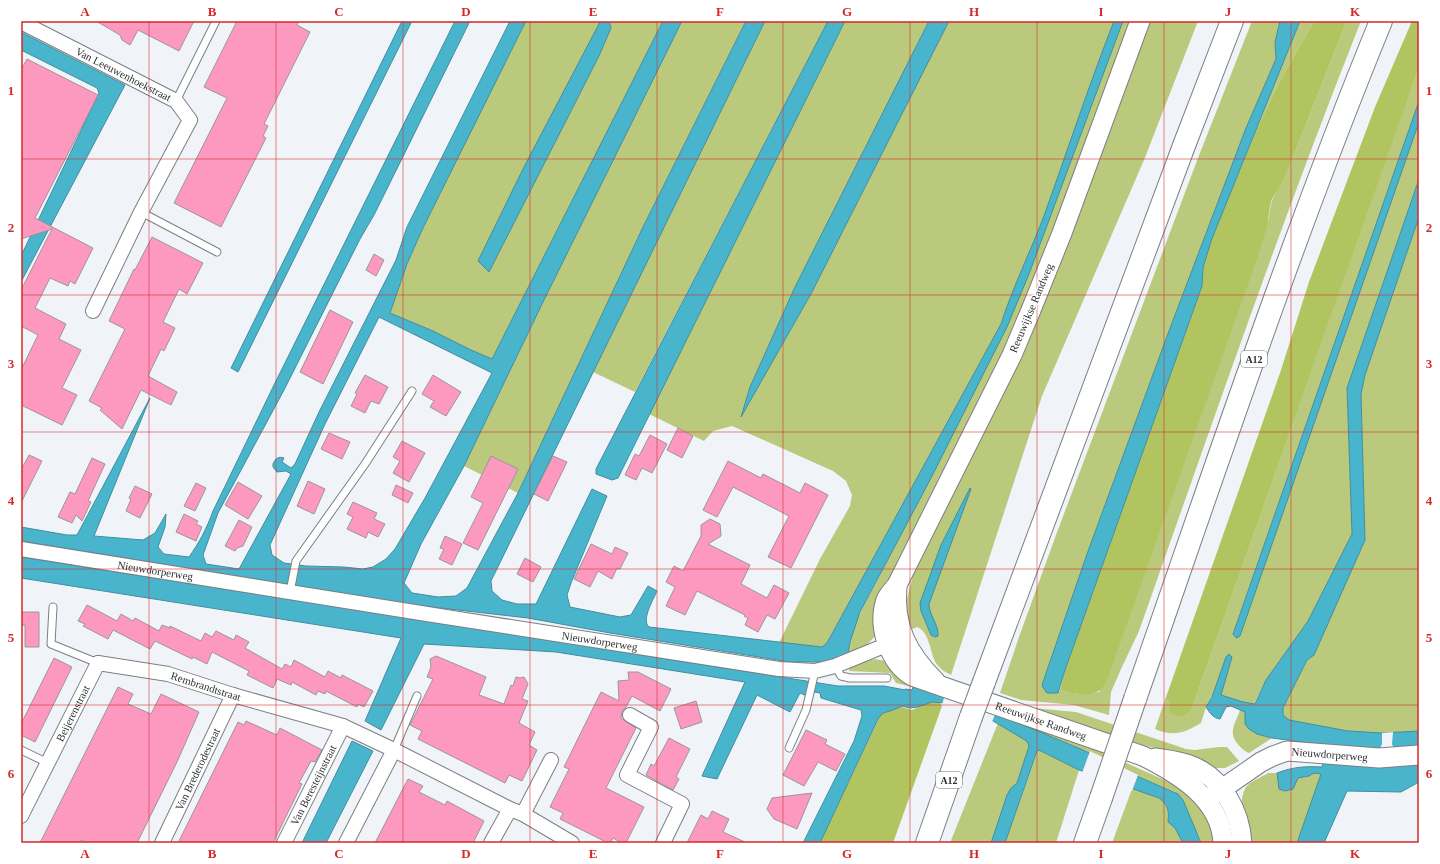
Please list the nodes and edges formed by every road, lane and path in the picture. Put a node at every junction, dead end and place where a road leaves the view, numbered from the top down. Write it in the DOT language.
graph roads {
  1 [pos="216,21"];
  2 [pos="1140,21"];
  3 [pos="1232,21"];
  4 [pos="1381,21"];
  5 [pos="21,22"];
  6 [pos="176,101"];
  7 [pos="141,212"];
  8 [pos="217,252"];
  9 [pos="93,311"];
  10 [pos="412,391"];
  11 [pos="21,549"];
  12 [pos="291,589"];
  13 [pos="53,607"];
  14 [pos="896,641"];
  15 [pos="98,663"];
  16 [pos="835,666"];
  17 [pos="815,673"];
  18 [pos="887,678"];
  19 [pos="233,695"];
  20 [pos="417,696"];
  21 [pos="630,715"];
  22 [pos="343,726"];
  23 [pos="789,748"];
  24 [pos="21,750"];
  25 [pos="394,750"];
  26 [pos="1419,755"];
  27 [pos="1143,756"];
  28 [pos="551,760"];
  29 [pos="48,763"];
  30 [pos="1222,789"];
  31 [pos="1206,800"];
  32 [pos="517,811"];
  33 [pos="21,816"];
  34 [pos="162,843"];
  35 [pos="284,843"];
  36 [pos="346,843"];
  37 [pos="491,843"];
  38 [pos="572,843"];
  39 [pos="663,843"];
  40 [pos="927,843"];
  41 [pos="1085,843"];
  42 [pos="1223,843"];
  43 [pos="1242,843"];
  1 -- 6 [label="lane"];
  2 -- 14 [label="main road, Reeuwijkse Randweg"];
  3 -- 40 [label="highway, A12, bridge"];
  4 -- 41 [label="highway, A12, bridge"];
  5 -- 6 [label="street, Van Leeuwenhoekstraat"];
  6 -- 7 [label="street, Van Leeuwenhoekstraat"];
  7 -- 8 [label="lane"];
  7 -- 9 [label="street, Van Leeuwenhoekstraat"];
  10 -- 12 [label="lane"];
  11 -- 12 [label="street, Nieuwdorperweg"];
  12 -- 17 [label="street, Nieuwdorperweg"];
  13 -- 15 [label="lane, Rembrandtstraat"];
  14 -- 16 [label="street, Nieuwdorperweg"];
  14 -- 27 [label="main road, Reeuwijkse Randweg"];
  15 -- 19 [label="street, Rembrandtstraat"];
  15 -- 29 [label="street, Beijerenstraat"];
  16 -- 17 [label="street, Nieuwdorperweg"];
  16 -- 18 [label="lane"];
  17 -- 23 [label="lane"];
  19 -- 22 [label="street, Rembrandtstraat"];
  19 -- 34 [label="street, Van Brederodestraat"];
  20 -- 25 [label="lane"];
  21 -- 39 [label="street"];
  22 -- 25 [label="street, Rembrandtstraat"];
  22 -- 35 [label="street, Van Beresteijnstraat"];
  24 -- 29 [label="lane"];
  25 -- 32 [label="street, Rembrandtstraat"];
  25 -- 36 [label="street"];
  26 -- 30 [label="main road, Nieuwdorperweg"];
  27 -- 30 [label="main road, Reeuwijkse Randweg"];
  27 -- 31 [label="main road, Reeuwijkse Randweg"];
  28 -- 32 [label="street"];
  29 -- 33 [label="street, Beijerenstraat"];
  30 -- 31 [label="main road, Nieuwdorperweg"];
  30 -- 43 [label="main road, Reeuwijkse Randweg"];
  31 -- 42 [label="main road, Reeuwijkse Randweg"];
  32 -- 37 [label="street"];
  32 -- 38 [label="street, Rembrandtstraat"];
}
